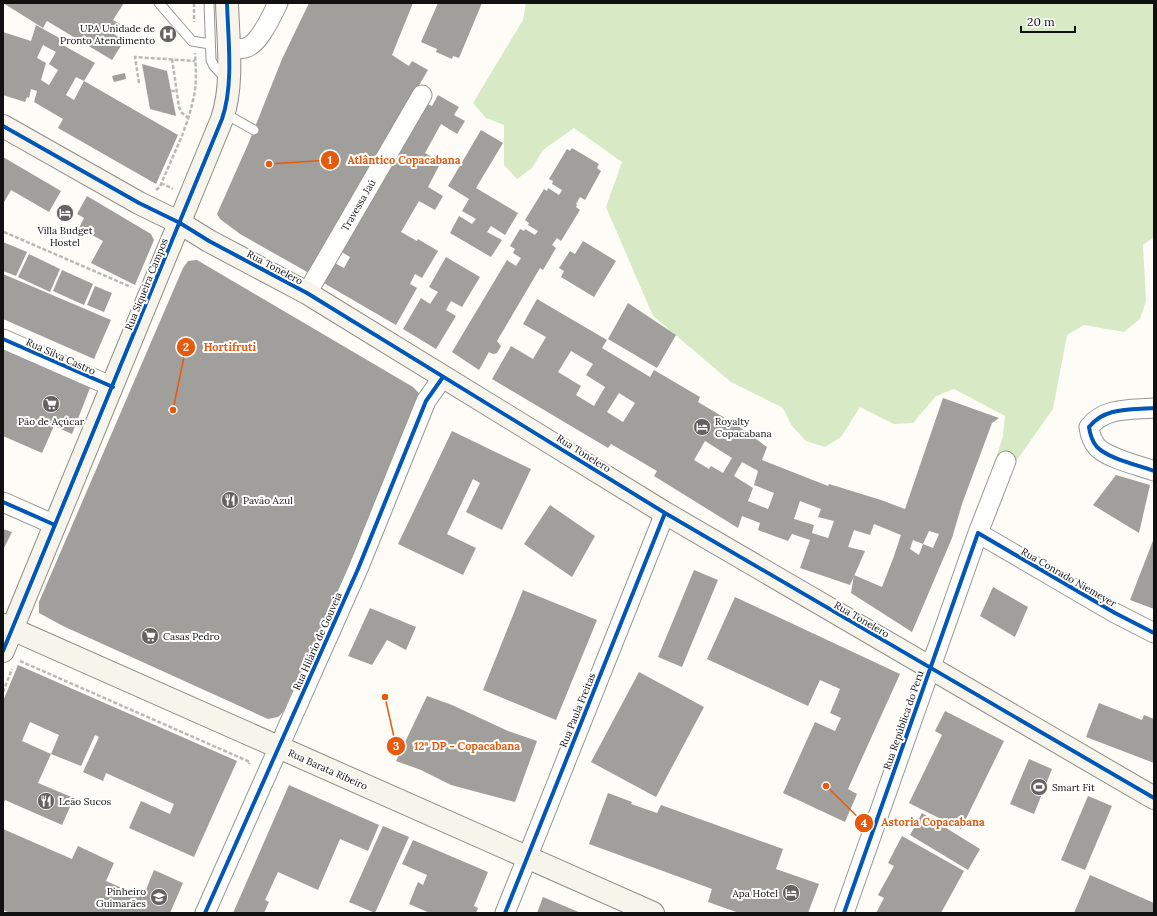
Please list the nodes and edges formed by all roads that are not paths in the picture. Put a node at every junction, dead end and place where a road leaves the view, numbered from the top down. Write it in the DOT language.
graph roads {
  1 [pos="160,3"];
  2 [pos="209,3"];
  3 [pos="227,3"];
  4 [pos="278,3"];
  5 [pos="219,46"];
  6 [pos="422,95"];
  7 [pos="224,113"];
  8 [pos="3,126"];
  9 [pos="254,130"];
  10 [pos="180,223"];
  11 [pos="307,294"];
  12 [pos="3,339"];
  13 [pos="444,377"];
  14 [pos="112,387"];
  15 [pos="1154,408"];
  16 [pos="1006,461"];
  17 [pos="1154,471"];
  18 [pos="3,502"];
  19 [pos="666,513"];
  20 [pos="54,525"];
  21 [pos="978,534"];
  22 [pos="8,628"];
  23 [pos="1154,633"];
  24 [pos="11,659"];
  25 [pos="930,668"];
  26 [pos="279,747"];
  27 [pos="1154,798"];
  28 [pos="527,857"];
  29 [pos="205,913"];
  30 [pos="505,913"];
  31 [pos="653,913"];
  32 [pos="844,913"];
  1 -- 5 [label="lane"];
  2 -- 5 [label="lane, Rua Siqueira Campos"];
  3 -- 5 [label="main road, Rua Siqueira Campos"];
  4 -- 5 [label="street"];
  5 -- 7 [label="main road, Rua Siqueira Campos"];
  6 -- 11 [label="street, Travessa Jaú"];
  7 -- 9 [label="lane"];
  7 -- 10 [label="main road, Rua Siqueira Campos"];
  8 -- 10 [label="main road, Rua Tonelero"];
  10 -- 11 [label="main road, Rua Tonelero"];
  10 -- 14 [label="main road, Rua Siqueira Campos"];
  11 -- 13 [label="main road, Rua Tonelero"];
  12 -- 14 [label="street, Rua Silva Castro"];
  13 -- 19 [label="main road, Rua Tonelero"];
  13 -- 26 [label="street, Rua Hilário de Gouveia"];
  14 -- 20 [label="main road, Rua Siqueira Campos"];
  15 -- 17 [label="street"];
  16 -- 21 [label="street, Rua República do Peru"];
  18 -- 20 [label="street"];
  19 -- 25 [label="main road, Rua Tonelero"];
  19 -- 28 [label="street, Rua Paula Freitas"];
  20 -- 22 [label="main road, Rua Siqueira Campos"];
  21 -- 23 [label="street, Rua Conrado Niemeyer"];
  21 -- 25 [label="street, Rua República do Peru"];
  22 -- 24 [label="main road, Rua Siqueira Campos"];
  22 -- 26 [label="main road, Rua Barata Ribeiro"];
  25 -- 27 [label="main road, Rua Tonelero"];
  25 -- 32 [label="street, Rua República do Peru"];
  26 -- 28 [label="main road, Rua Barata Ribeiro"];
  26 -- 29 [label="street, Rua Hilário de Gouveia"];
  28 -- 30 [label="street, Rua Paula Freitas"];
  28 -- 31 [label="main road, Rua Barata Ribeiro"];
}
